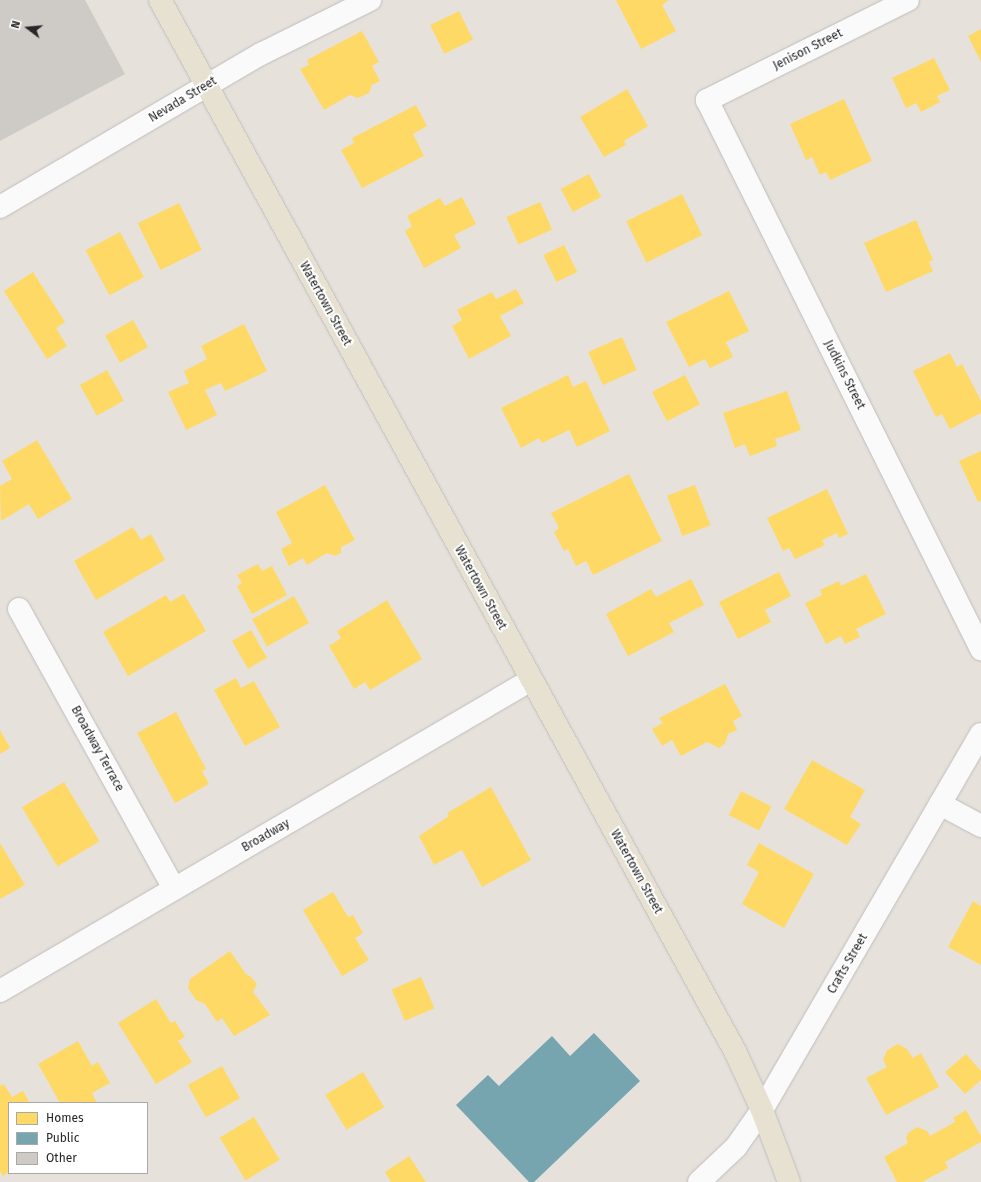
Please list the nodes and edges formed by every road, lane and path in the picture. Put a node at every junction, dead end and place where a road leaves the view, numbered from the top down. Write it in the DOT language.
graph roads {
  1 [pos="160,0"];
  2 [pos="370,0"];
  3 [pos="908,0"];
  4 [pos="206,87"];
  5 [pos="707,100"];
  6 [pos="0,208"];
  7 [pos="19,609"];
  8 [pos="981,649"];
  9 [pos="531,680"];
  10 [pos="981,734"];
  11 [pos="940,804"];
  12 [pos="981,826"];
  13 [pos="174,889"];
  14 [pos="0,991"];
  15 [pos="762,1110"];
  16 [pos="699,1182"];
  17 [pos="789,1182"];
  1 -- 4 [label="main road, Watertown Street"];
  2 -- 4 [label="street, Nevada Street"];
  3 -- 5 [label="street, Jenison Street"];
  4 -- 6 [label="street, Nevada Street"];
  4 -- 9 [label="main road, Watertown Street"];
  5 -- 8 [label="street, Judkins Street"];
  7 -- 13 [label="street, Broadway Terrace"];
  9 -- 13 [label="street, Broadway"];
  9 -- 15 [label="main road, Watertown Street"];
  10 -- 11 [label="street, Crafts Street"];
  11 -- 12 [label="street"];
  11 -- 15 [label="street, Crafts Street"];
  13 -- 14 [label="street, Broadway"];
  15 -- 16 [label="street, Crafts Street"];
  15 -- 17 [label="main road, Watertown Street"];
}
